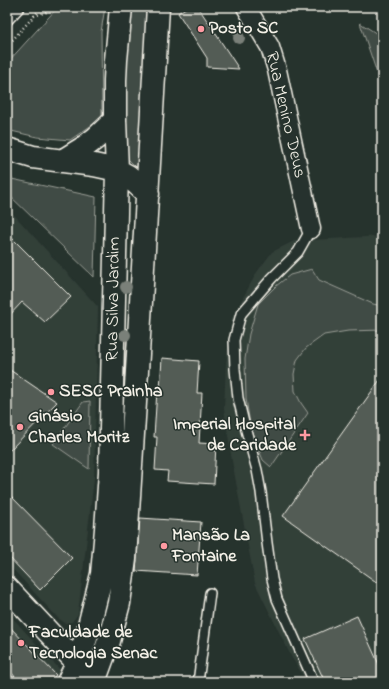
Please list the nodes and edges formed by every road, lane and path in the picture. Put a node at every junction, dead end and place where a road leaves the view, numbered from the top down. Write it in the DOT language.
graph roads {
  1 [pos="20,7"];
  2 [pos="42,7"];
  3 [pos="62,7"];
  4 [pos="121,7"];
  5 [pos="158,7"];
  6 [pos="246,7"];
  7 [pos="34,16"];
  8 [pos="7,20"];
  9 [pos="7,46"];
  10 [pos="115,120"];
  11 [pos="8,150"];
  12 [pos="62,161"];
  13 [pos="117,170"];
  14 [pos="148,194"];
  15 [pos="311,229"];
  16 [pos="7,588"];
  17 [pos="210,593"];
  18 [pos="72,672"];
  19 [pos="95,682"];
  20 [pos="198,682"];
  21 [pos="314,682"];
  1 -- 8 [label="lane"];
  2 -- 7 [label="path"];
  3 -- 7 [label="path"];
  4 -- 10 [label="main road, Rua Silva Jardim"];
  5 -- 14 [label="main road, Rua Silva Jardim"];
  6 -- 15 [label="street, Rua Menino Deus"];
  7 -- 9 [label="path"];
  10 -- 12 [label="main road"];
  10 -- 13 [label="main road, Rua Silva Jardim"];
  11 -- 12 [label="main road"];
  12 -- 13 [label="main road"];
  13 -- 14 [label="main road"];
  13 -- 18 [label="main road, Rua Silva Jardim"];
  14 -- 19 [label="main road, Rua Silva Jardim"];
  15 -- 21 [label="lane"];
  16 -- 18 [label="main road"];
  17 -- 20 [label="lane"];
  18 -- 19 [label="main road"];
}
